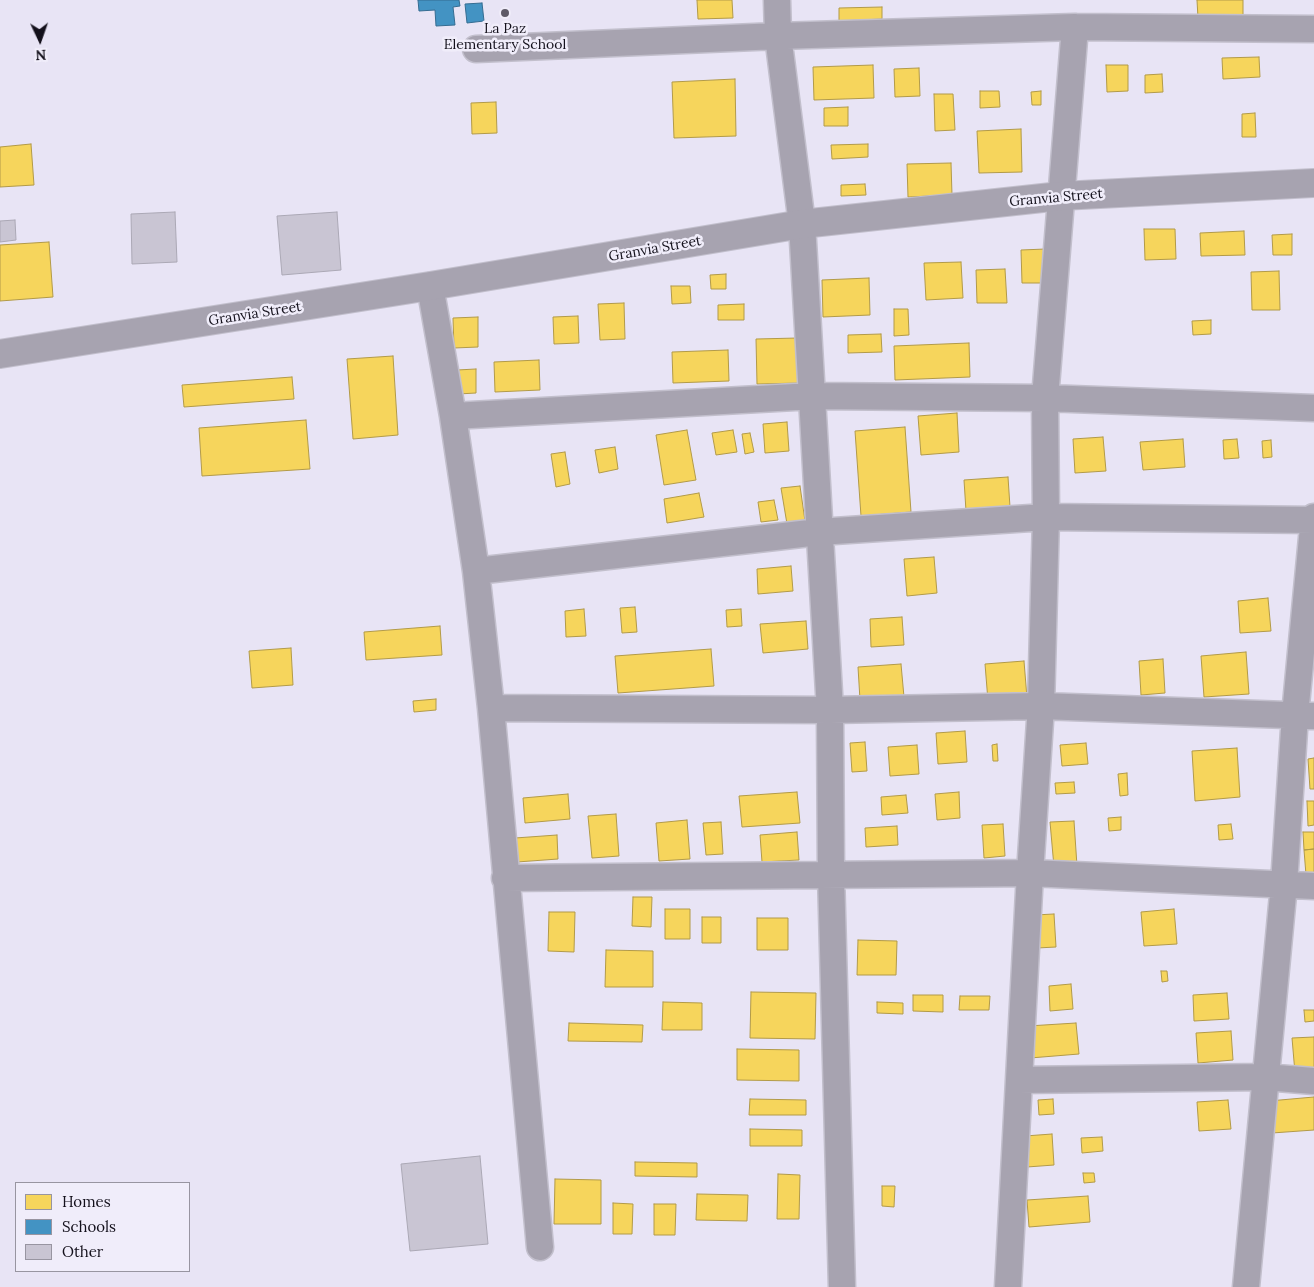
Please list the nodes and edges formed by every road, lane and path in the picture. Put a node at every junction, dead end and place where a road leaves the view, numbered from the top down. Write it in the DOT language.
graph roads {
  1 [pos="777,0"];
  2 [pos="1075,27"];
  3 [pos="1314,30"];
  4 [pos="778,36"];
  5 [pos="476,48"];
  6 [pos="1314,183"];
  7 [pos="1061,196"];
  8 [pos="802,224"];
  9 [pos="430,286"];
  10 [pos="0,354"];
  11 [pos="813,396"];
  12 [pos="1045,398"];
  13 [pos="1314,408"];
  14 [pos="453,416"];
  15 [pos="1046,517"];
  16 [pos="1314,519"];
  17 [pos="819,532"];
  18 [pos="476,571"];
  19 [pos="1042,706"];
  20 [pos="490,708"];
  21 [pos="830,710"];
  22 [pos="1304,716"];
  23 [pos="1030,873"];
  24 [pos="831,874"];
  25 [pos="505,878"];
  26 [pos="1284,884"];
  27 [pos="1314,886"];
  28 [pos="1265,1077"];
  29 [pos="1019,1080"];
  30 [pos="1314,1081"];
  31 [pos="540,1246"];
  32 [pos="842,1287"];
  33 [pos="1008,1287"];
  34 [pos="1246,1287"];
  1 -- 4 [label="street"];
  2 -- 3 [label="street"];
  2 -- 4 [label="street"];
  2 -- 7 [label="street"];
  4 -- 5 [label="street"];
  4 -- 8 [label="street"];
  6 -- 7 [label="street, Granvia Street"];
  7 -- 8 [label="street, Granvia Street"];
  7 -- 12 [label="street"];
  8 -- 9 [label="street, Granvia Street"];
  8 -- 11 [label="street"];
  9 -- 10 [label="street, Granvia Street"];
  9 -- 14 [label="street"];
  11 -- 12 [label="street"];
  11 -- 14 [label="street"];
  11 -- 17 [label="street"];
  12 -- 13 [label="street"];
  12 -- 15 [label="street"];
  14 -- 18 [label="street"];
  15 -- 16 [label="street"];
  15 -- 17 [label="street"];
  15 -- 19 [label="street"];
  16 -- 22 [label="street"];
  17 -- 18 [label="street"];
  17 -- 21 [label="street"];
  18 -- 20 [label="street"];
  19 -- 21 [label="street"];
  19 -- 22 [label="street"];
  19 -- 23 [label="street"];
  20 -- 21 [label="street"];
  20 -- 25 [label="street"];
  21 -- 24 [label="street"];
  22 -- 26 [label="street"];
  23 -- 24 [label="street"];
  23 -- 26 [label="street"];
  23 -- 29 [label="street"];
  24 -- 25 [label="street"];
  24 -- 32 [label="street"];
  25 -- 31 [label="street"];
  26 -- 27 [label="street"];
  26 -- 28 [label="street"];
  28 -- 29 [label="street"];
  28 -- 30 [label="street"];
  28 -- 34 [label="street"];
  29 -- 33 [label="street"];
}
